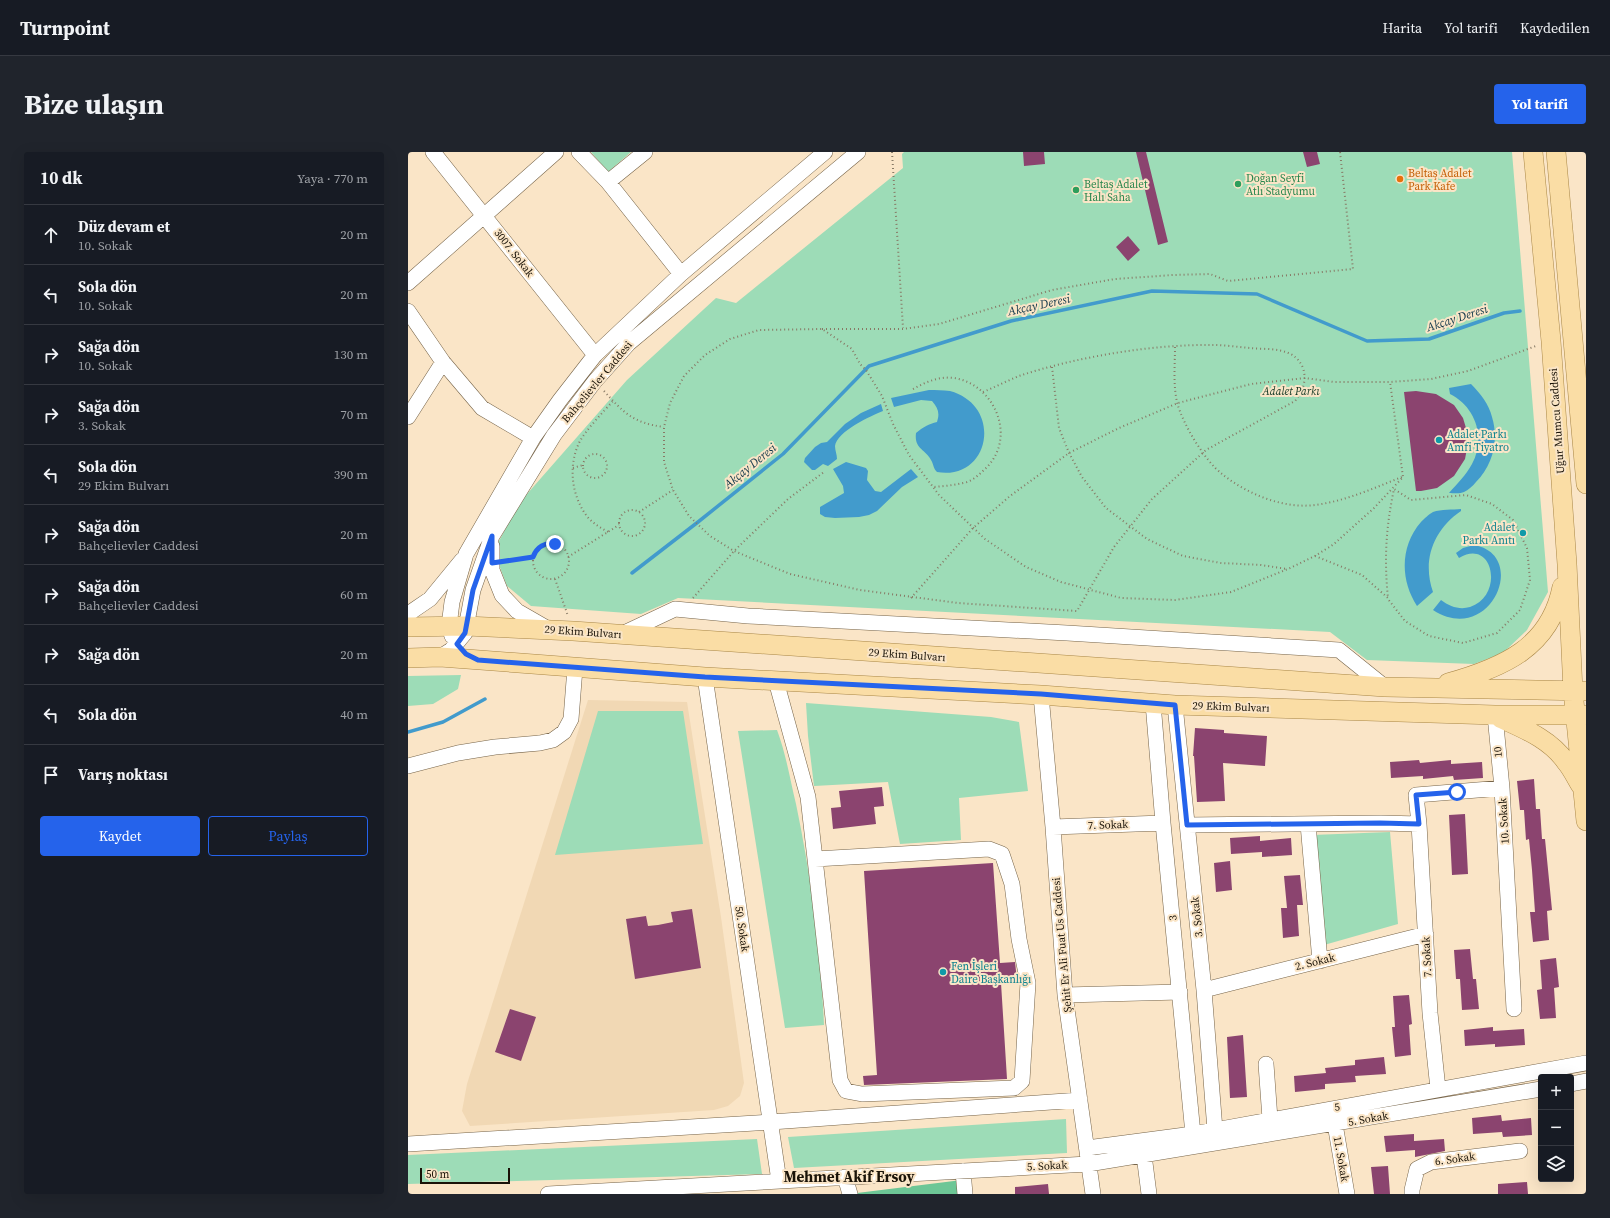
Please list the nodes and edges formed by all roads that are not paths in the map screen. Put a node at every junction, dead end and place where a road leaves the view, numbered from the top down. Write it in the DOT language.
graph roads {
  1 [pos="433,152"];
  2 [pos="556,152"];
  3 [pos="579,152"];
  4 [pos="645,152"];
  5 [pos="825,152"];
  6 [pos="858,152"];
  7 [pos="1533,152"];
  8 [pos="1556,152"];
  9 [pos="608,182"];
  10 [pos="485,216"];
  11 [pos="681,274"];
  12 [pos="408,283"];
  13 [pos="408,311"];
  14 [pos="595,355"];
  15 [pos="443,362"];
  16 [pos="408,417"];
  17 [pos="533,438"];
  18 [pos="1585,444"];
  19 [pos="1586,484"];
  20 [pos="492,536"];
  21 [pos="466,554"];
  22 [pos="1567,564"];
  23 [pos="408,614"];
  24 [pos="458,626"];
  25 [pos="408,627"];
  26 [pos="550,630"];
  27 [pos="620,635"];
  28 [pos="457,644"];
  29 [pos="440,657"];
  30 [pos="408,658"];
  31 [pos="478,660"];
  32 [pos="575,668"];
  33 [pos="705,677"];
  34 [pos="776,681"];
  35 [pos="1385,687"];
  36 [pos="1429,689"];
  37 [pos="1580,691"];
  38 [pos="1041,694"];
  39 [pos="1153,703"];
  40 [pos="1175,705"];
  41 [pos="1495,715"];
  42 [pos="1581,715"];
  43 [pos="408,766"];
  44 [pos="1502,788"];
  45 [pos="1584,792"];
  46 [pos="1586,821"];
  47 [pos="1163,823"];
  48 [pos="1308,824"];
  49 [pos="1419,824"];
  50 [pos="1187,825"];
  51 [pos="1053,828"];
  52 [pos="815,859"];
  53 [pos="1426,934"];
  54 [pos="1320,961"];
  55 [pos="1204,990"];
  56 [pos="1180,992"];
  57 [pos="1065,995"];
  58 [pos="1514,1009"];
  59 [pos="1586,1063"];
  60 [pos="1266,1064"];
  61 [pos="1586,1081"];
  62 [pos="1574,1083"];
  63 [pos="1438,1089"];
  64 [pos="1538,1090"];
  65 [pos="1080,1100"];
  66 [pos="1270,1119"];
  67 [pos="771,1122"];
  68 [pos="1335,1124"];
  69 [pos="1215,1130"];
  70 [pos="1193,1134"];
  71 [pos="408,1144"];
  72 [pos="1087,1148"];
  73 [pos="1520,1151"];
  74 [pos="1144,1155"];
  75 [pos="1088,1164"];
  76 [pos="963,1171"];
  77 [pos="845,1177"];
  78 [pos="779,1181"];
  79 [pos="651,1191"];
  80 [pos="548,1194"];
  81 [pos="850,1194"];
  82 [pos="965,1194"];
  83 [pos="1093,1194"];
  84 [pos="1149,1194"];
  85 [pos="1346,1194"];
  86 [pos="1412,1194"];
  1 -- 10 [label="street, 3007. Sokak"];
  2 -- 10 [label="street"];
  3 -- 9 [label="street"];
  4 -- 9 [label="street"];
  5 -- 11 [label="street, Bahçelievler Caddesi"];
  6 -- 20 [label="street, Bahçelievler Caddesi"];
  7 -- 22 [label="main road, Uğur Mumcu Caddesi"];
  8 -- 18 [label="main road, Uğur Mumcu Caddesi"];
  9 -- 11 [label="street"];
  10 -- 12 [label="street"];
  10 -- 14 [label="street, 3007. Sokak"];
  11 -- 14 [label="street, Bahçelievler Caddesi"];
  13 -- 15 [label="street"];
  14 -- 17 [label="street, Bahçelievler Caddesi"];
  15 -- 16 [label="street"];
  15 -- 17 [label="street"];
  17 -- 21 [label="street, Bahçelievler Caddesi"];
  18 -- 19 [label="main road, Uğur Mumcu Caddesi"];
  20 -- 24 [label="street, Bahçelievler Caddesi"];
  20 -- 26 [label="street"];
  21 -- 23 [label="street"];
  21 -- 24 [label="street, Bahçelievler Caddesi"];
  22 -- 36 [label="main road"];
  22 -- 37 [label="main road, Uğur Mumcu Caddesi"];
  24 -- 25 [label="main road, 29 Ekim Bulvarı"];
  24 -- 26 [label="main road, 29 Ekim Bulvarı"];
  24 -- 28 [label="street, Bahçelievler Caddesi"];
  26 -- 27 [label="main road, 29 Ekim Bulvarı"];
  27 -- 35 [label="main road, 29 Ekim Bulvarı"];
  27 -- 35 [label="street"];
  28 -- 29 [label="street, Bahçelievler Caddesi"];
  28 -- 31 [label="street"];
  29 -- 30 [label="main road, 29 Ekim Bulvarı"];
  29 -- 31 [label="main road, 29 Ekim Bulvarı"];
  31 -- 32 [label="main road, 29 Ekim Bulvarı"];
  32 -- 33 [label="main road, 29 Ekim Bulvarı"];
  32 -- 43 [label="street"];
  33 -- 34 [label="main road, 29 Ekim Bulvarı"];
  33 -- 67 [label="street, 50. Sokak"];
  34 -- 38 [label="main road, 29 Ekim Bulvarı"];
  34 -- 52 [label="street"];
  35 -- 36 [label="main road, 29 Ekim Bulvarı"];
  36 -- 37 [label="main road, 29 Ekim Bulvarı"];
  37 -- 42 [label="main road, Uğur Mumcu Caddesi"];
  38 -- 39 [label="main road, 29 Ekim Bulvarı"];
  38 -- 51 [label="street, Şehit Er Ali Fuat Us Caddesi"];
  39 -- 40 [label="main road, 29 Ekim Bulvarı"];
  39 -- 47 [label="street, 3"];
  40 -- 41 [label="main road, 29 Ekim Bulvarı"];
  40 -- 50 [label="street, 3. Sokak"];
  41 -- 42 [label="main road, 29 Ekim Bulvarı"];
  41 -- 44 [label="street, 10"];
  41 -- 45 [label="main road"];
  42 -- 45 [label="main road, Uğur Mumcu Caddesi"];
  44 -- 49 [label="street, 10. Sokak"];
  44 -- 58 [label="street, 10. Sokak"];
  45 -- 46 [label="main road, Uğur Mumcu Caddesi"];
  47 -- 51 [label="street, 7. Sokak"];
  47 -- 56 [label="street, 3"];
  48 -- 49 [label="street"];
  48 -- 50 [label="street"];
  48 -- 54 [label="street"];
  49 -- 53 [label="street, 7. Sokak"];
  50 -- 55 [label="street, 3. Sokak"];
  51 -- 57 [label="street, Şehit Er Ali Fuat Us Caddesi"];
  52 -- 52 [label="street"];
  53 -- 54 [label="street, 2. Sokak"];
  53 -- 63 [label="street, 7. Sokak"];
  54 -- 55 [label="street, 2. Sokak"];
  55 -- 69 [label="street, 3. Sokak"];
  56 -- 57 [label="street"];
  56 -- 70 [label="street, 3"];
  57 -- 65 [label="street, Şehit Er Ali Fuat Us Caddesi"];
  59 -- 63 [label="street, 5"];
  60 -- 66 [label="street"];
  61 -- 62 [label="street"];
  63 -- 66 [label="street, 5"];
  64 -- 68 [label="street, 5. Sokak"];
  65 -- 67 [label="street"];
  65 -- 72 [label="street, Şehit Er Ali Fuat Us Caddesi"];
  66 -- 69 [label="street, 5"];
  67 -- 71 [label="street"];
  67 -- 78 [label="street, 50. Sokak"];
  68 -- 74 [label="street, 5. Sokak"];
  68 -- 85 [label="street, 11. Sokak"];
  69 -- 70 [label="street, 5"];
  70 -- 72 [label="street, 5"];
  72 -- 75 [label="street, Şehit Er Ali Fuat Us Caddesi"];
  73 -- 86 [label="street, 6. Sokak"];
  74 -- 75 [label="street, 5. Sokak"];
  74 -- 84 [label="street"];
  75 -- 76 [label="street, 5. Sokak"];
  75 -- 83 [label="street, Şehit Er Ali Fuat Us Caddesi"];
  76 -- 77 [label="street, 5. Sokak"];
  76 -- 82 [label="street"];
  77 -- 78 [label="street, 5. Sokak"];
  77 -- 81 [label="street"];
  78 -- 79 [label="street, 5. Sokak"];
  79 -- 80 [label="street, 5. Sokak"];
}
